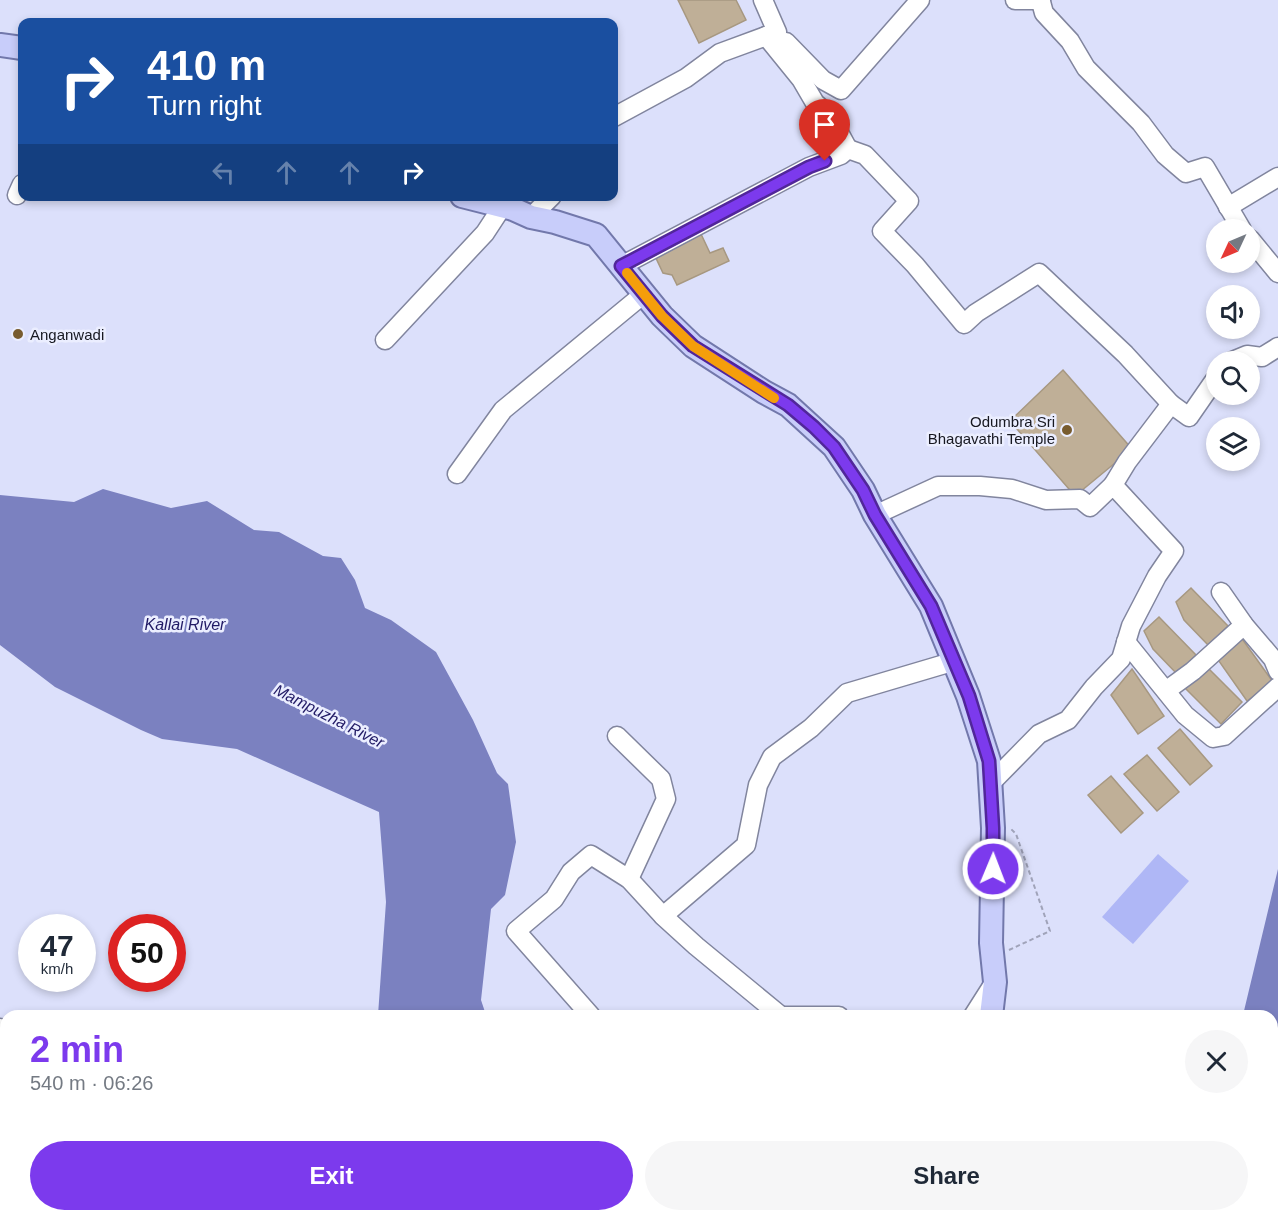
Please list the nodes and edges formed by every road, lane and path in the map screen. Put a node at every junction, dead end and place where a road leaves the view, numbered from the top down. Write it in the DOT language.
graph roads {
  1 [pos="763,0"];
  2 [pos="920,0"];
  3 [pos="1015,0"];
  4 [pos="1041,1"];
  5 [pos="772,34"];
  6 [pos="0,45"];
  7 [pos="18,47"];
  8 [pos="618,115"];
  9 [pos="848,149"];
  10 [pos="1278,177"];
  11 [pos="480,201"];
  12 [pos="547,201"];
  13 [pos="502,207"];
  14 [pos="1228,207"];
  15 [pos="531,217"];
  16 [pos="1235,219"];
  17 [pos="1260,251"];
  18 [pos="621,266"];
  19 [pos="1278,273"];
  20 [pos="645,293"];
  21 [pos="385,340"];
  22 [pos="1278,347"];
  23 [pos="1260,357"];
  24 [pos="1206,392"];
  25 [pos="1171,404"];
  26 [pos="457,474"];
  27 [pos="1113,485"];
  28 [pos="875,515"];
  29 [pos="1221,592"];
  30 [pos="1244,625"];
  31 [pos="1126,642"];
  32 [pos="955,661"];
  33 [pos="1278,671"];
  34 [pos="1278,687"];
  35 [pos="1167,690"];
  36 [pos="617,736"];
  37 [pos="989,785"];
  38 [pos="1010,827"];
  39 [pos="629,879"];
  40 [pos="663,916"];
  41 [pos="992,957"];
  42 [pos="995,982"];
  43 [pos="586,1010"];
  44 [pos="776,1010"];
  45 [pos="977,1010"];
  46 [pos="992,1010"];
  1 -- 5 [label="street"];
  2 -- 5 [label="street"];
  3 -- 4 [label="street"];
  4 -- 14 [label="street"];
  5 -- 8 [label="street"];
  5 -- 9 [label="street"];
  6 -- 7 [label="main road"];
  9 -- 18 [label="street"];
  9 -- 25 [label="street"];
  10 -- 14 [label="street"];
  11 -- 13 [label="main road"];
  12 -- 15 [label="street"];
  13 -- 15 [label="main road"];
  13 -- 21 [label="street"];
  14 -- 16 [label="street"];
  15 -- 18 [label="main road"];
  17 -- 19 [label="street"];
  18 -- 20 [label="main road"];
  20 -- 26 [label="street"];
  20 -- 28 [label="main road"];
  22 -- 23 [label="street"];
  24 -- 25 [label="street"];
  25 -- 27 [label="street"];
  27 -- 28 [label="street"];
  27 -- 31 [label="street"];
  28 -- 32 [label="main road"];
  29 -- 30 [label="street"];
  30 -- 33 [label="street"];
  30 -- 35 [label="street"];
  31 -- 35 [label="street"];
  31 -- 37 [label="street"];
  32 -- 37 [label="main road"];
  32 -- 40 [label="street"];
  34 -- 35 [label="street"];
  36 -- 39 [label="street"];
  37 -- 41 [label="main road"];
  38 -- 41 [label="path"];
  39 -- 40 [label="street"];
  39 -- 43 [label="street"];
  40 -- 44 [label="street"];
  41 -- 42 [label="main road"];
  42 -- 45 [label="street"];
  42 -- 46 [label="main road"];
}
